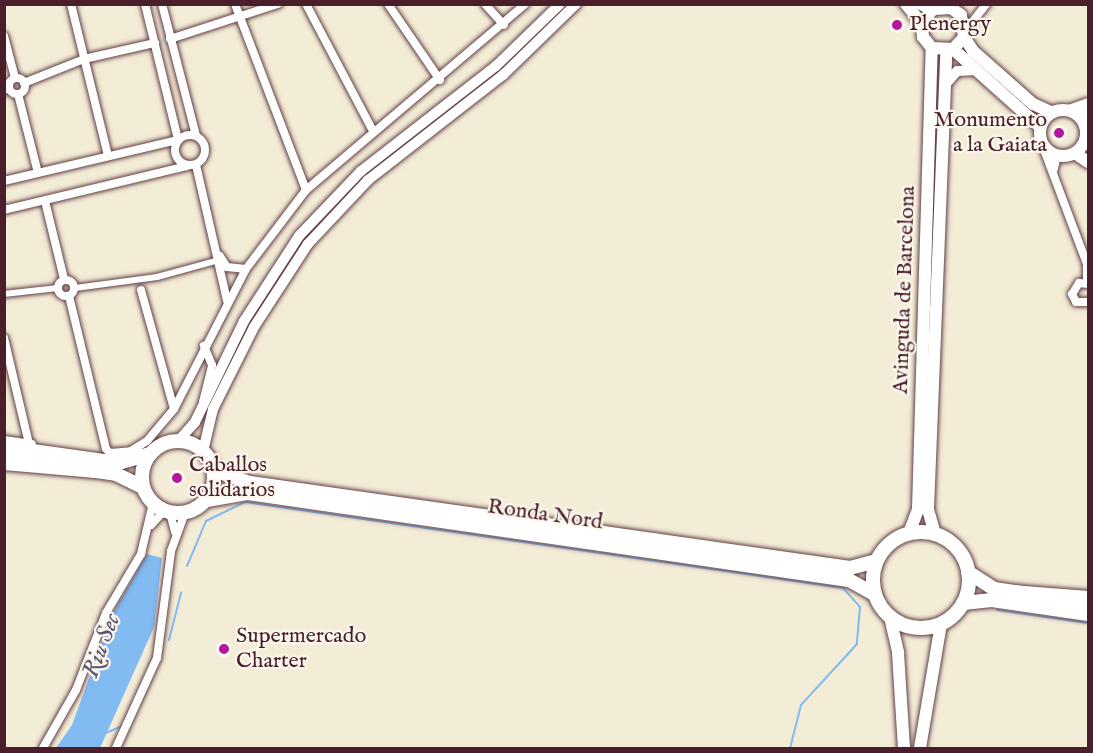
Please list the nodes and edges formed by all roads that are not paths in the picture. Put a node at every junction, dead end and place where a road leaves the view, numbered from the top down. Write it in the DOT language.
graph roads {
  1 [pos="71,4"];
  2 [pos="145,4"];
  3 [pos="162,4"];
  4 [pos="235,4"];
  5 [pos="278,4"];
  6 [pos="387,4"];
  7 [pos="485,4"];
  8 [pos="525,4"];
  9 [pos="560,4"];
  10 [pos="576,4"];
  11 [pos="906,4"];
  12 [pos="307,5"];
  13 [pos="931,7"];
  14 [pos="983,8"];
  15 [pos="954,9"];
  16 [pos="241,19"];
  17 [pos="922,24"];
  18 [pos="504,25"];
  19 [pos="965,33"];
  20 [pos="4,36"];
  21 [pos="170,39"];
  22 [pos="155,43"];
  23 [pos="932,48"];
  24 [pos="949,50"];
  25 [pos="84,59"];
  26 [pos="979,70"];
  27 [pos="15,78"];
  28 [pos="440,80"];
  29 [pos="24,83"];
  30 [pos="943,86"];
  31 [pos="7,90"];
  32 [pos="18,94"];
  33 [pos="1087,104"];
  34 [pos="1069,110"];
  35 [pos="1051,112"];
  36 [pos="1083,121"];
  37 [pos="372,129"];
  38 [pos="1040,133"];
  39 [pos="196,135"];
  40 [pos="1087,139"];
  41 [pos="178,140"];
  42 [pos="1075,153"];
  43 [pos="108,156"];
  44 [pos="1057,156"];
  45 [pos="1089,162"];
  46 [pos="191,165"];
  47 [pos="38,173"];
  48 [pos="1052,176"];
  49 [pos="4,181"];
  50 [pos="306,190"];
  51 [pos="45,201"];
  52 [pos="4,210"];
  53 [pos="219,257"];
  54 [pos="227,267"];
  55 [pos="246,269"];
  56 [pos="64,279"];
  57 [pos="223,279"];
  58 [pos="138,280"];
  59 [pos="1088,284"];
  60 [pos="235,286"];
  61 [pos="58,288"];
  62 [pos="75,288"];
  63 [pos="141,290"];
  64 [pos="4,294"];
  65 [pos="69,296"];
  66 [pos="227,300"];
  67 [pos="1089,302"];
  68 [pos="4,338"];
  69 [pos="204,346"];
  70 [pos="203,404"];
  71 [pos="174,408"];
  72 [pos="4,440"];
  73 [pos="179,440"];
  74 [pos="29,444"];
  75 [pos="4,447"];
  76 [pos="203,450"];
  77 [pos="150,454"];
  78 [pos="4,458"];
  79 [pos="83,459"];
  80 [pos="4,466"];
  81 [pos="214,470"];
  82 [pos="104,473"];
  83 [pos="143,487"];
  84 [pos="207,500"];
  85 [pos="162,509"];
  86 [pos="185,513"];
  87 [pos="151,525"];
  88 [pos="175,532"];
  89 [pos="909,533"];
  90 [pos="935,534"];
  91 [pos="876,561"];
  92 [pos="968,572"];
  93 [pos="1006,591"];
  94 [pos="874,594"];
  95 [pos="1089,595"];
  96 [pos="963,603"];
  97 [pos="1089,603"];
  98 [pos="1089,614"];
  99 [pos="890,617"];
  100 [pos="941,624"];
  101 [pos="43,748"];
  102 [pos="116,748"];
  103 [pos="904,748"];
  104 [pos="920,748"];
  1 -- 25 [label="street"];
  2 -- 22 [label="street"];
  3 -- 21 [label="street"];
  4 -- 16 [label="street"];
  5 -- 16 [label="street"];
  6 -- 28 [label="street"];
  7 -- 18 [label="street"];
  8 -- 18 [label="street"];
  9 -- 70 [label="street"];
  10 -- 76 [label="street"];
  11 -- 17 [label="main road"];
  12 -- 37 [label="street"];
  13 -- 15 [label="main road"];
  13 -- 17 [label="main road"];
  14 -- 15 [label="street"];
  14 -- 19 [label="street"];
  15 -- 19 [label="main road"];
  16 -- 21 [label="street"];
  16 -- 50 [label="street"];
  17 -- 23 [label="main road"];
  18 -- 28 [label="street"];
  19 -- 24 [label="main road"];
  19 -- 35 [label="main road"];
  20 -- 27 [label="street"];
  21 -- 39 [label="street"];
  22 -- 25 [label="street"];
  22 -- 41 [label="street"];
  23 -- 24 [label="main road"];
  23 -- 89 [label="main road, Avinguda de Barcelona"];
  24 -- 26 [label="main road"];
  24 -- 30 [label="main road, Avinguda de Barcelona"];
  25 -- 29 [label="street"];
  25 -- 43 [label="street"];
  26 -- 30 [label="street"];
  26 -- 38 [label="main road"];
  27 -- 29 [label="street"];
  27 -- 31 [label="street"];
  28 -- 37 [label="street"];
  29 -- 32 [label="street"];
  30 -- 90 [label="main road, Avinguda de Barcelona"];
  31 -- 32 [label="street"];
  32 -- 47 [label="street"];
  33 -- 34 [label="street"];
  33 -- 36 [label="street"];
  34 -- 35 [label="main road"];
  34 -- 36 [label="main road"];
  35 -- 38 [label="main road"];
  36 -- 40 [label="main road"];
  37 -- 50 [label="street"];
  38 -- 44 [label="main road"];
  38 -- 48 [label="street"];
  39 -- 41 [label="street"];
  39 -- 46 [label="street"];
  40 -- 42 [label="main road"];
  41 -- 43 [label="street"];
  41 -- 46 [label="street"];
  42 -- 44 [label="main road"];
  42 -- 45 [label="main road"];
  43 -- 47 [label="street"];
  44 -- 48 [label="street"];
  46 -- 51 [label="street"];
  46 -- 53 [label="street"];
  47 -- 49 [label="street"];
  48 -- 59 [label="street"];
  50 -- 55 [label="street"];
  51 -- 52 [label="street"];
  51 -- 56 [label="street"];
  53 -- 54 [label="street"];
  53 -- 57 [label="street"];
  53 -- 58 [label="street"];
  54 -- 55 [label="street"];
  54 -- 60 [label="street"];
  55 -- 60 [label="street"];
  56 -- 61 [label="street"];
  56 -- 62 [label="street"];
  57 -- 60 [label="street"];
  57 -- 66 [label="street"];
  58 -- 62 [label="street"];
  58 -- 63 [label="street"];
  59 -- 67 [label="street"];
  60 -- 66 [label="street"];
  61 -- 64 [label="street"];
  61 -- 65 [label="street"];
  62 -- 65 [label="street"];
  63 -- 71 [label="street"];
  65 -- 71 [label="street"];
  66 -- 69 [label="street"];
  68 -- 74 [label="street"];
  69 -- 70 [label="street"];
  69 -- 71 [label="street"];
  70 -- 73 [label="street"];
  72 -- 74 [label="street"];
  73 -- 76 [label="main road"];
  73 -- 77 [label="main road"];
  74 -- 79 [label="street"];
  75 -- 79 [label="main road"];
  76 -- 81 [label="main road"];
  77 -- 79 [label="main road"];
  77 -- 83 [label="main road"];
  78 -- 82 [label="main road"];
  80 -- 82 [label="street"];
  81 -- 84 [label="main road"];
  81 -- 91 [label="main road, Ronda Nord"];
  82 -- 83 [label="main road"];
  83 -- 85 [label="main road"];
  84 -- 86 [label="main road"];
  84 -- 94 [label="main road, Ronda Nord"];
  85 -- 86 [label="main road"];
  85 -- 87 [label="street"];
  85 -- 87 [label="street"];
  85 -- 88 [label="street"];
  86 -- 88 [label="street"];
  87 -- 101 [label="street"];
  88 -- 102 [label="street"];
  89 -- 90 [label="main road"];
  89 -- 91 [label="main road"];
  90 -- 92 [label="main road"];
  91 -- 94 [label="main road"];
  92 -- 93 [label="main road"];
  92 -- 96 [label="main road"];
  93 -- 95 [label="street"];
  93 -- 97 [label="main road"];
  94 -- 99 [label="main road"];
  96 -- 98 [label="main road"];
  96 -- 100 [label="main road"];
  99 -- 100 [label="main road"];
  99 -- 103 [label="main road"];
  100 -- 104 [label="main road"];
}
